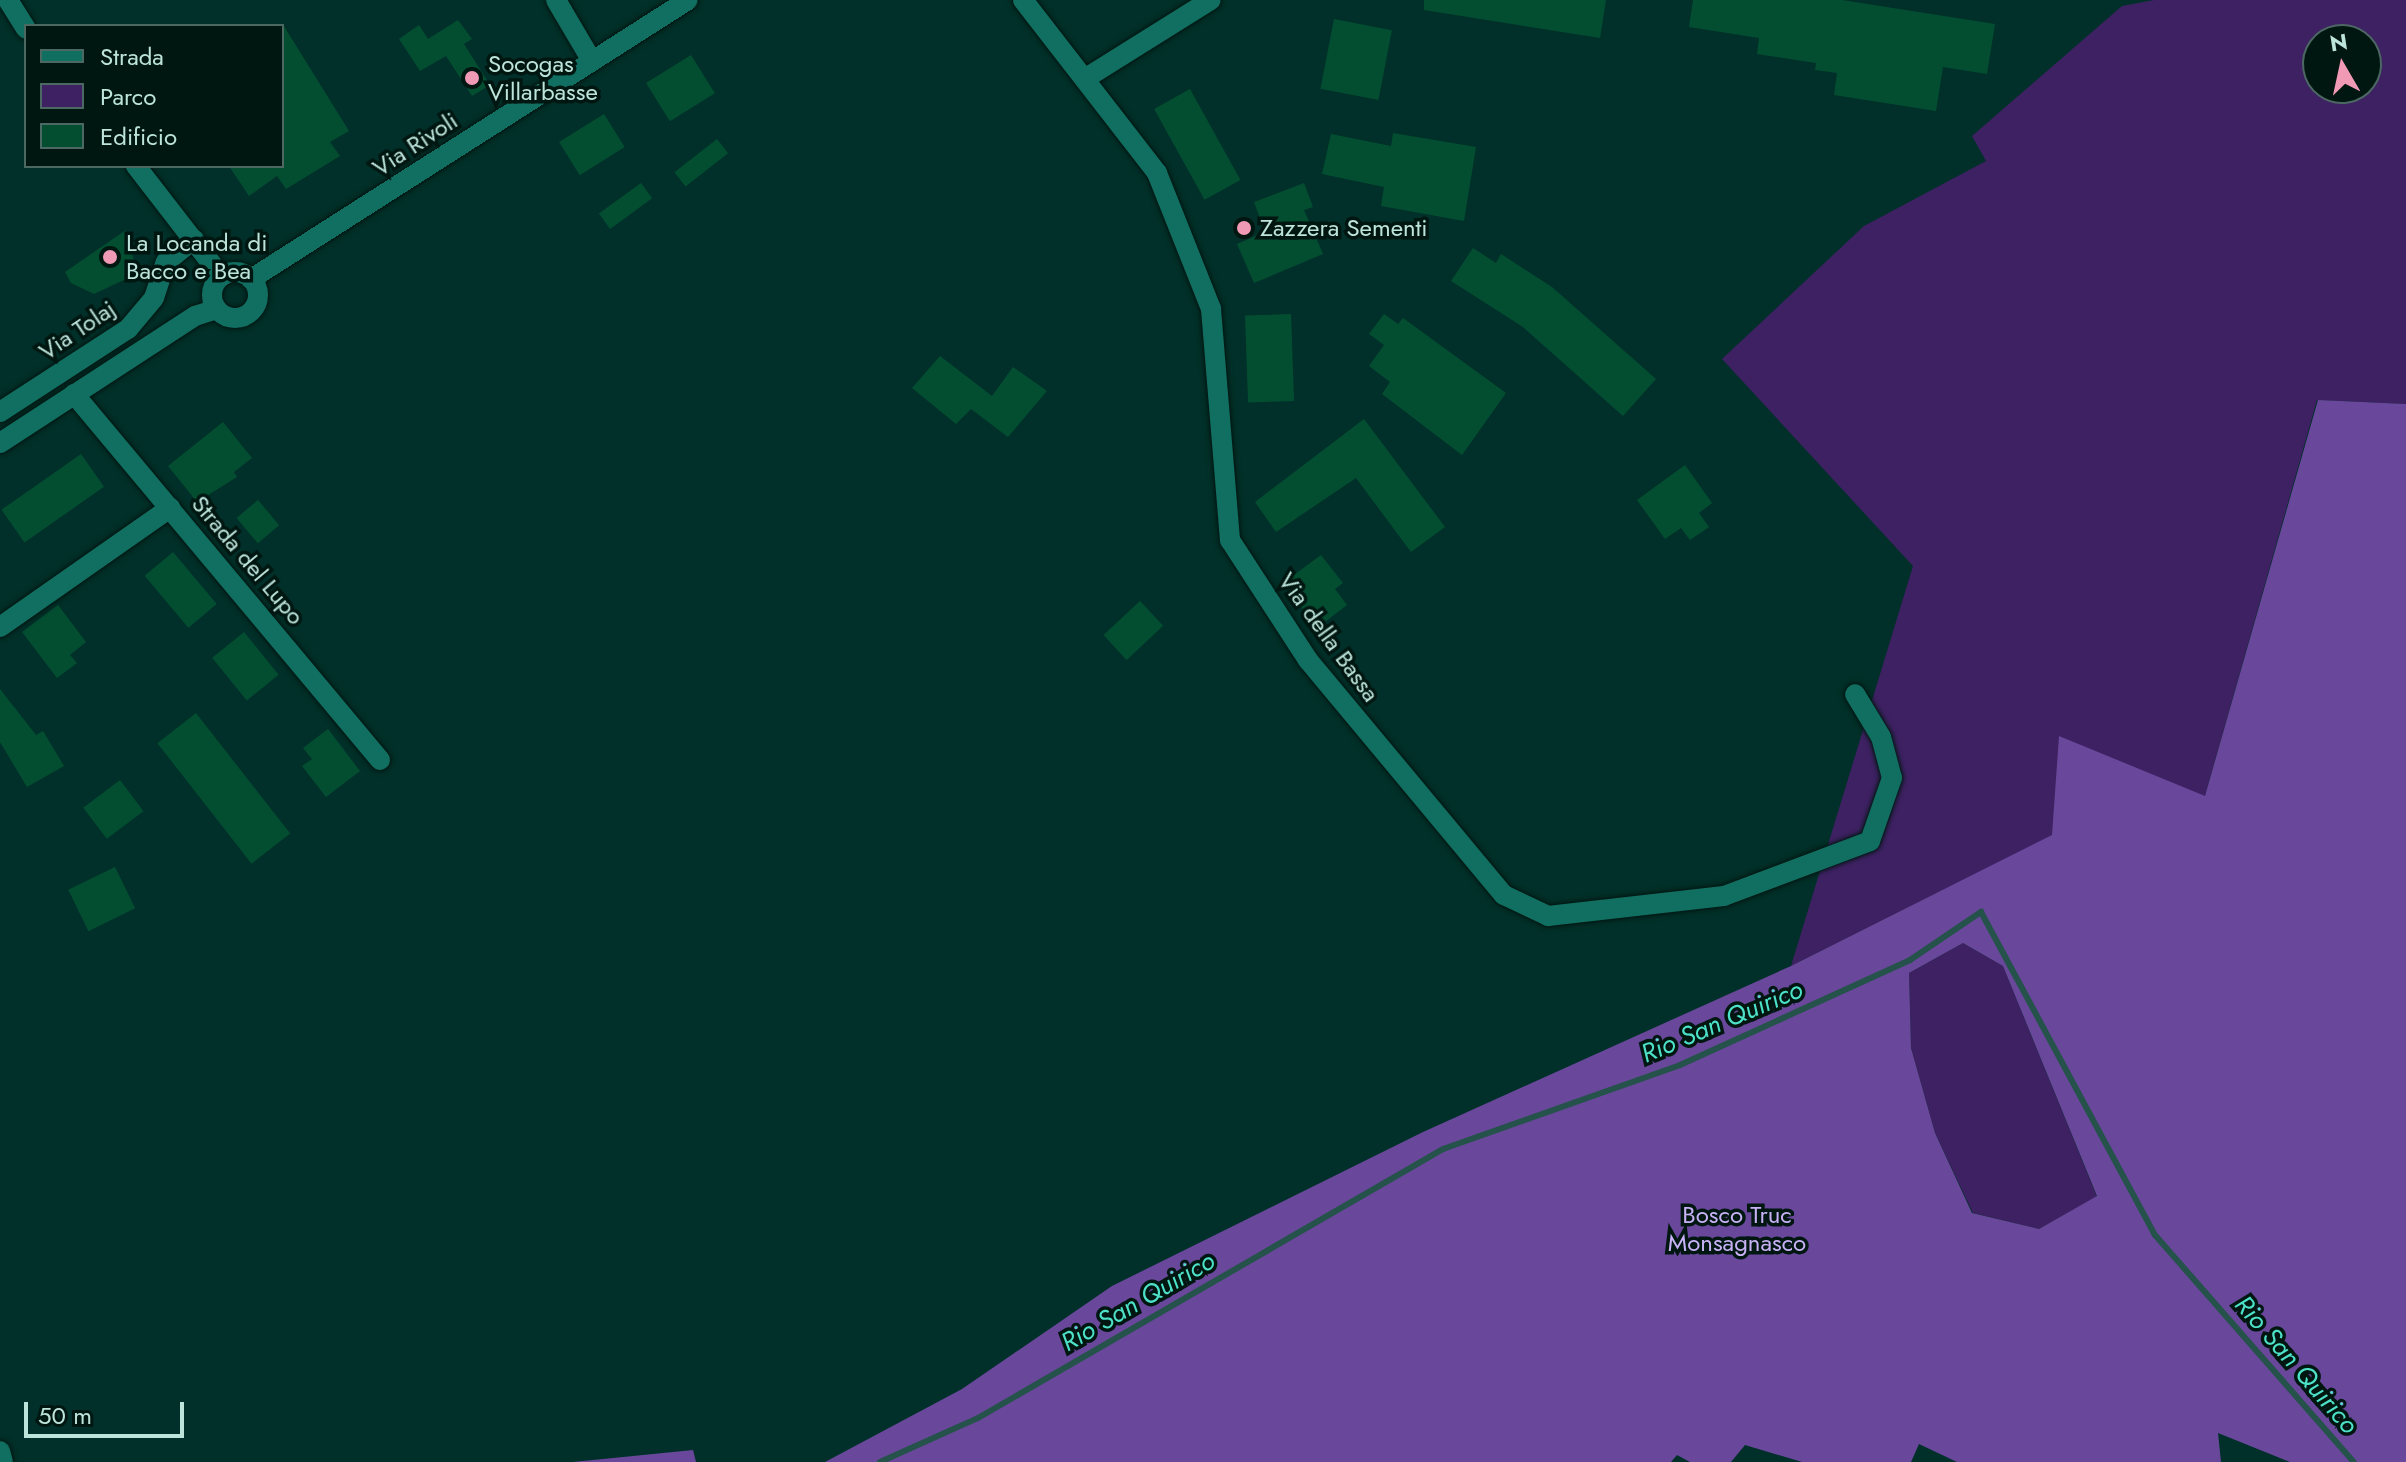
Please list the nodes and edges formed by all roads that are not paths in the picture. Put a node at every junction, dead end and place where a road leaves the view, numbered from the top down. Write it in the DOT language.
graph roads {
  1 [pos="8,0"];
  2 [pos="556,0"];
  3 [pos="688,0"];
  4 [pos="1023,0"];
  5 [pos="1211,0"];
  6 [pos="24,26"];
  7 [pos="592,61"];
  8 [pos="1086,78"];
  9 [pos="138,168"];
  10 [pos="194,239"];
  11 [pos="221,276"];
  12 [pos="251,279"];
  13 [pos="216,309"];
  14 [pos="74,394"];
  15 [pos="0,412"];
  16 [pos="0,443"];
  17 [pos="170,508"];
  18 [pos="0,627"];
  19 [pos="1855,694"];
  20 [pos="380,760"];
  21 [pos="0,1451"];
  22 [pos="3,1462"];
  1 -- 6 [label="street"];
  2 -- 7 [label="street"];
  3 -- 7 [label="street, Via Rivoli"];
  4 -- 8 [label="street, Via della Bassa"];
  5 -- 8 [label="street"];
  7 -- 12 [label="street, Via Rivoli"];
  8 -- 19 [label="street, Via della Bassa"];
  9 -- 10 [label="street"];
  10 -- 11 [label="street"];
  10 -- 15 [label="street, Via Tolaj"];
  11 -- 12 [label="street"];
  11 -- 13 [label="street"];
  12 -- 13 [label="street"];
  13 -- 14 [label="street"];
  14 -- 16 [label="street"];
  14 -- 17 [label="street, Strada del Lupo"];
  17 -- 18 [label="street"];
  17 -- 20 [label="street, Strada del Lupo"];
  21 -- 22 [label="street"];
}
